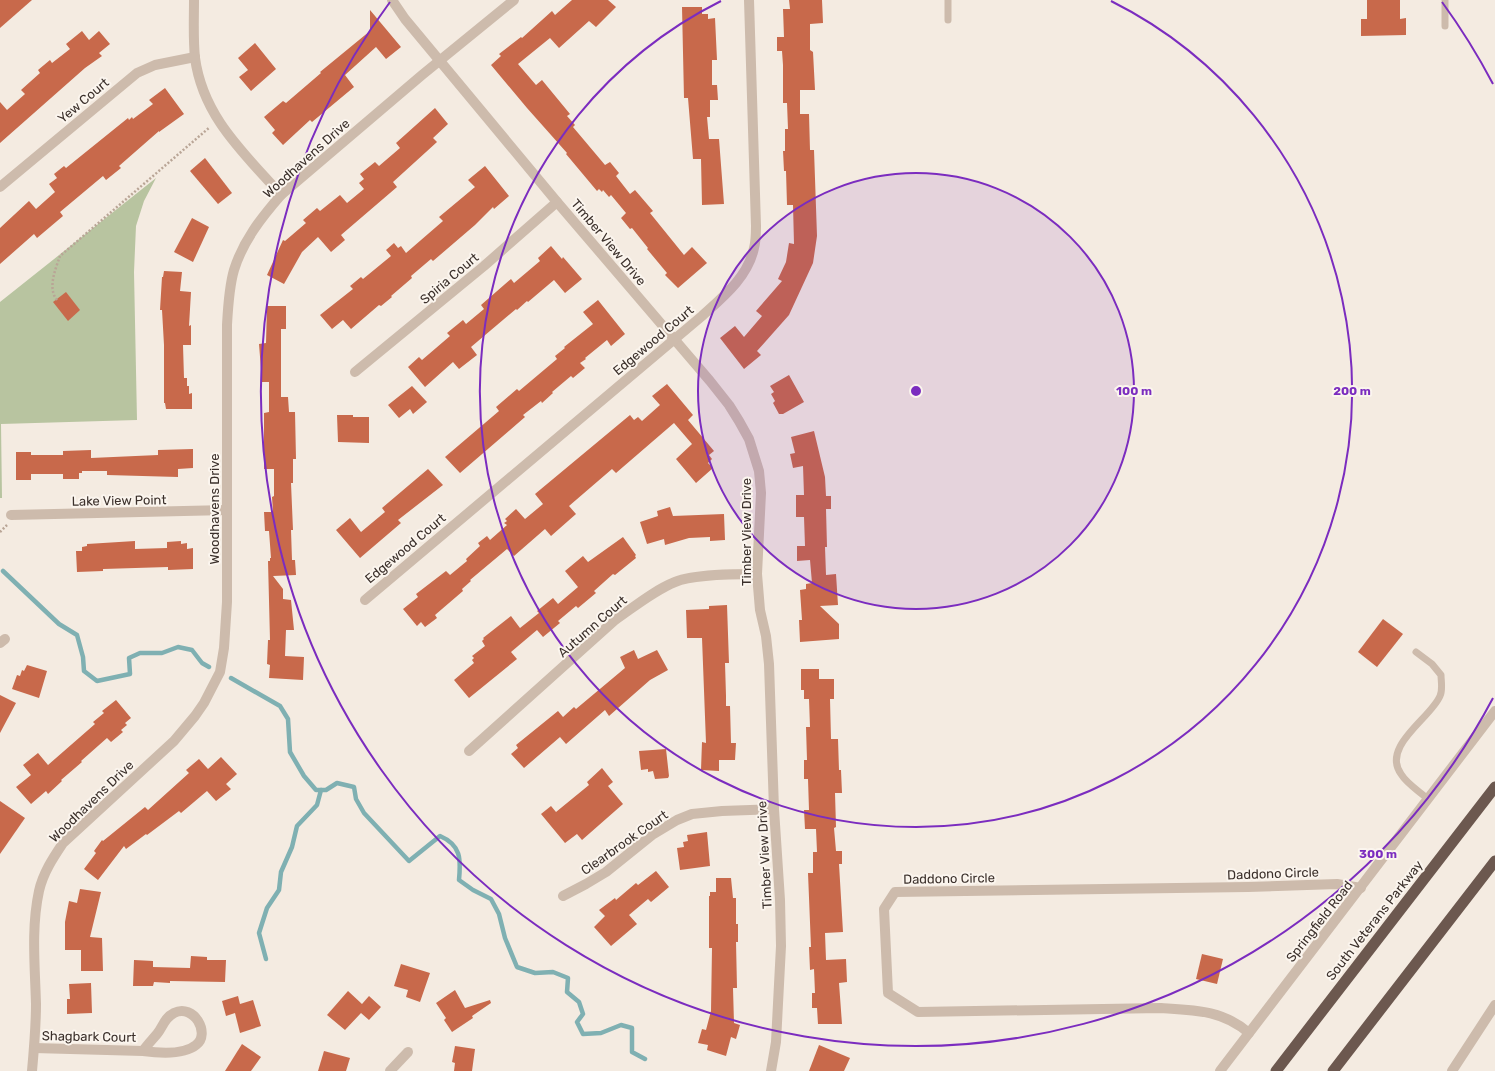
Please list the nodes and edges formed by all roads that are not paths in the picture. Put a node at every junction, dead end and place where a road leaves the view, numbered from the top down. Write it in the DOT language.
graph roads {
  1 [pos="194,0"];
  2 [pos="392,0"];
  3 [pos="514,0"];
  4 [pos="748,0"];
  5 [pos="948,0"];
  6 [pos="1445,0"];
  7 [pos="948,20"];
  8 [pos="1445,26"];
  9 [pos="195,57"];
  10 [pos="440,61"];
  11 [pos="0,187"];
  12 [pos="281,195"];
  13 [pos="557,202"];
  14 [pos="674,339"];
  15 [pos="354,372"];
  16 [pos="227,510"];
  17 [pos="11,515"];
  18 [pos="757,574"];
  19 [pos="364,600"];
  20 [pos="1416,652"];
  21 [pos="1495,711"];
  22 [pos="469,751"];
  23 [pos="1495,787"];
  24 [pos="1428,799"];
  25 [pos="774,809"];
  26 [pos="1495,861"];
  27 [pos="1361,888"];
  28 [pos="563,896"];
  29 [pos="1495,1005"];
  30 [pos="1250,1033"];
  31 [pos="34,1048"];
  32 [pos="143,1050"];
  33 [pos="408,1052"];
  34 [pos="32,1071"];
  35 [pos="390,1071"];
  36 [pos="771,1071"];
  37 [pos="1220,1071"];
  38 [pos="1276,1071"];
  39 [pos="1334,1071"];
  40 [pos="1452,1071"];
  1 -- 9 [label="street"];
  2 -- 10 [label="street, Timber View Drive"];
  3 -- 10 [label="street, Woodhavens Drive"];
  4 -- 14 [label="street, Edgewood Court"];
  5 -- 7 [label="lane"];
  6 -- 8 [label="lane"];
  9 -- 11 [label="street, Yew Court"];
  9 -- 12 [label="street"];
  10 -- 12 [label="street, Woodhavens Drive"];
  10 -- 13 [label="street, Timber View Drive"];
  12 -- 16 [label="street, Woodhavens Drive"];
  13 -- 14 [label="street, Timber View Drive"];
  13 -- 15 [label="street, Spiria Court"];
  14 -- 18 [label="street, Timber View Drive"];
  14 -- 19 [label="street, Edgewood Court"];
  16 -- 17 [label="street, Lake View Point"];
  16 -- 31 [label="street, Woodhavens Drive"];
  18 -- 22 [label="street, Autumn Court"];
  18 -- 25 [label="street, Timber View Drive"];
  20 -- 24 [label="lane"];
  21 -- 24 [label="street, Springfield Road"];
  23 -- 38 [label="highway, South Veterans Parkway"];
  24 -- 27 [label="street, Springfield Road"];
  25 -- 28 [label="street, Clearbrook Court"];
  25 -- 36 [label="street, Timber View Drive"];
  26 -- 39 [label="highway"];
  27 -- 30 [label="street, Springfield Road"];
  27 -- 30 [label="street, Daddono Circle"];
  29 -- 40 [label="street"];
  30 -- 37 [label="street, Springfield Road"];
  31 -- 32 [label="street, Shagbark Court"];
  31 -- 34 [label="street, Woodhavens Drive"];
  32 -- 32 [label="street, Shagbark Court"];
  33 -- 35 [label="street"];
}
